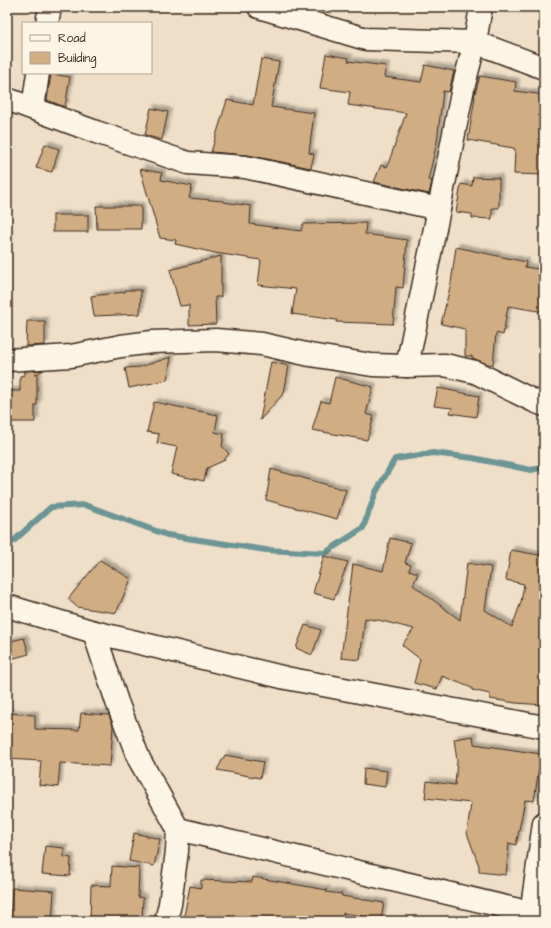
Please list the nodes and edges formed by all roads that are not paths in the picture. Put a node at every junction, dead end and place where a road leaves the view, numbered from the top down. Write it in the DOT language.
graph roads {
  1 [pos="50,7"];
  2 [pos="259,7"];
  3 [pos="481,7"];
  4 [pos="47,22"];
  5 [pos="475,42"];
  6 [pos="544,68"];
  7 [pos="38,74"];
  8 [pos="7,99"];
  9 [pos="33,108"];
  10 [pos="439,209"];
  11 [pos="7,360"];
  12 [pos="407,366"];
  13 [pos="544,405"];
  14 [pos="7,606"];
  15 [pos="94,632"];
  16 [pos="544,727"];
  17 [pos="544,823"];
  18 [pos="178,829"];
  19 [pos="535,916"];
  20 [pos="166,921"];
  1 -- 4 [label="street"];
  2 -- 5 [label="street"];
  3 -- 5 [label="street"];
  5 -- 6 [label="street"];
  5 -- 10 [label="street"];
  7 -- 9 [label="street"];
  8 -- 9 [label="street"];
  9 -- 10 [label="street"];
  10 -- 12 [label="street"];
  11 -- 12 [label="street"];
  12 -- 13 [label="street"];
  14 -- 15 [label="street"];
  15 -- 16 [label="street"];
  15 -- 18 [label="street"];
  17 -- 19 [label="street"];
  18 -- 19 [label="street"];
  18 -- 20 [label="street"];
}
